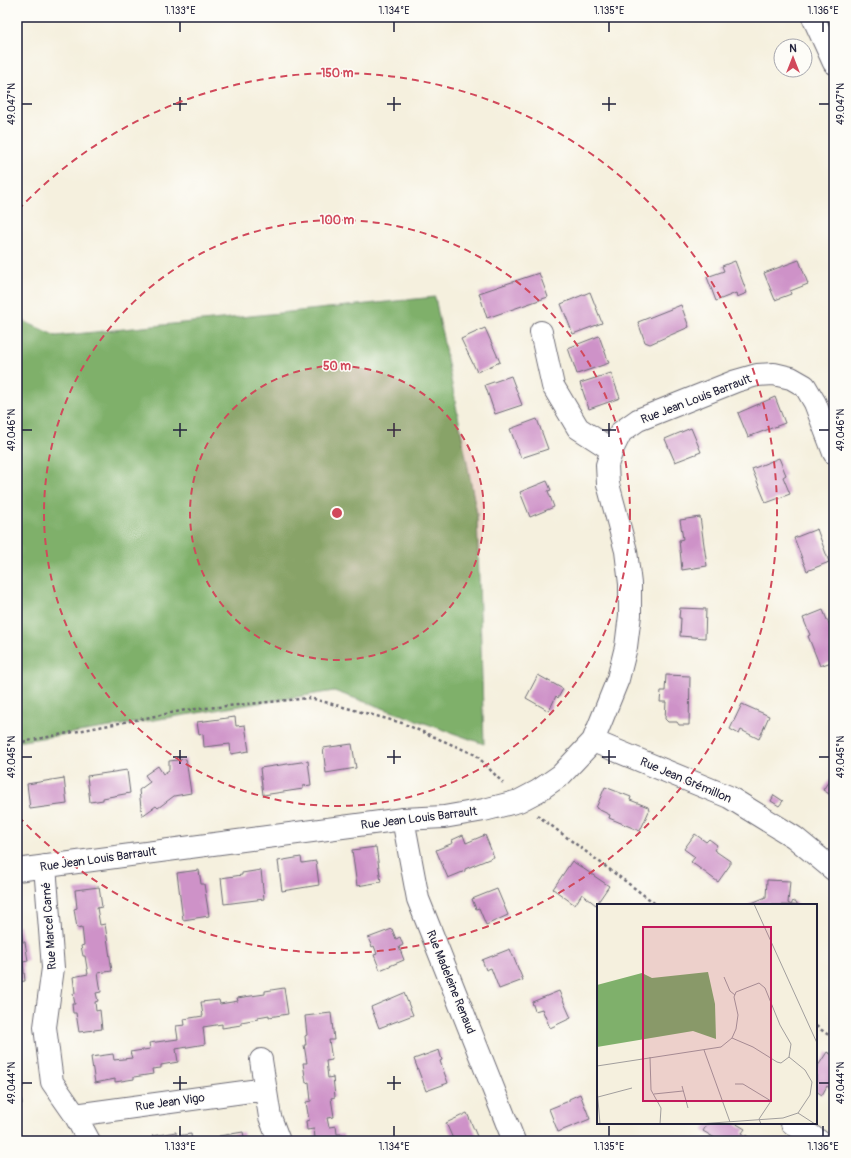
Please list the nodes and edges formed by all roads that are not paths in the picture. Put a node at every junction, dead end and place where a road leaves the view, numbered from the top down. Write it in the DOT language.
graph roads {
  1 [pos="813,17"];
  2 [pos="834,63"];
  3 [pos="541,332"];
  4 [pos="612,450"];
  5 [pos="834,453"];
  6 [pos="592,741"];
  7 [pos="403,819"];
  8 [pos="44,866"];
  9 [pos="17,870"];
  10 [pos="834,870"];
  11 [pos="261,1060"];
  12 [pos="266,1089"];
  13 [pos="74,1115"];
  14 [pos="794,1124"];
  15 [pos="89,1141"];
  16 [pos="279,1141"];
  17 [pos="514,1141"];
  18 [pos="819,1141"];
  1 -- 2 [label="street"];
  3 -- 4 [label="street"];
  4 -- 5 [label="street, Rue Jean Louis Barrault"];
  4 -- 6 [label="street, Rue Jean Louis Barrault"];
  6 -- 7 [label="street, Rue Jean Louis Barrault"];
  6 -- 10 [label="street, Rue Jean Grémillon"];
  7 -- 8 [label="street, Rue Jean Louis Barrault"];
  7 -- 17 [label="street, Rue Madeleine Renaud"];
  8 -- 9 [label="street, Rue Jean Louis Barrault"];
  8 -- 13 [label="street, Rue Marcel Carné"];
  11 -- 12 [label="street"];
  12 -- 13 [label="street, Rue Jean Vigo"];
  12 -- 16 [label="street"];
  13 -- 15 [label="street, Rue Marcel Carné"];
  14 -- 18 [label="street"];
}
